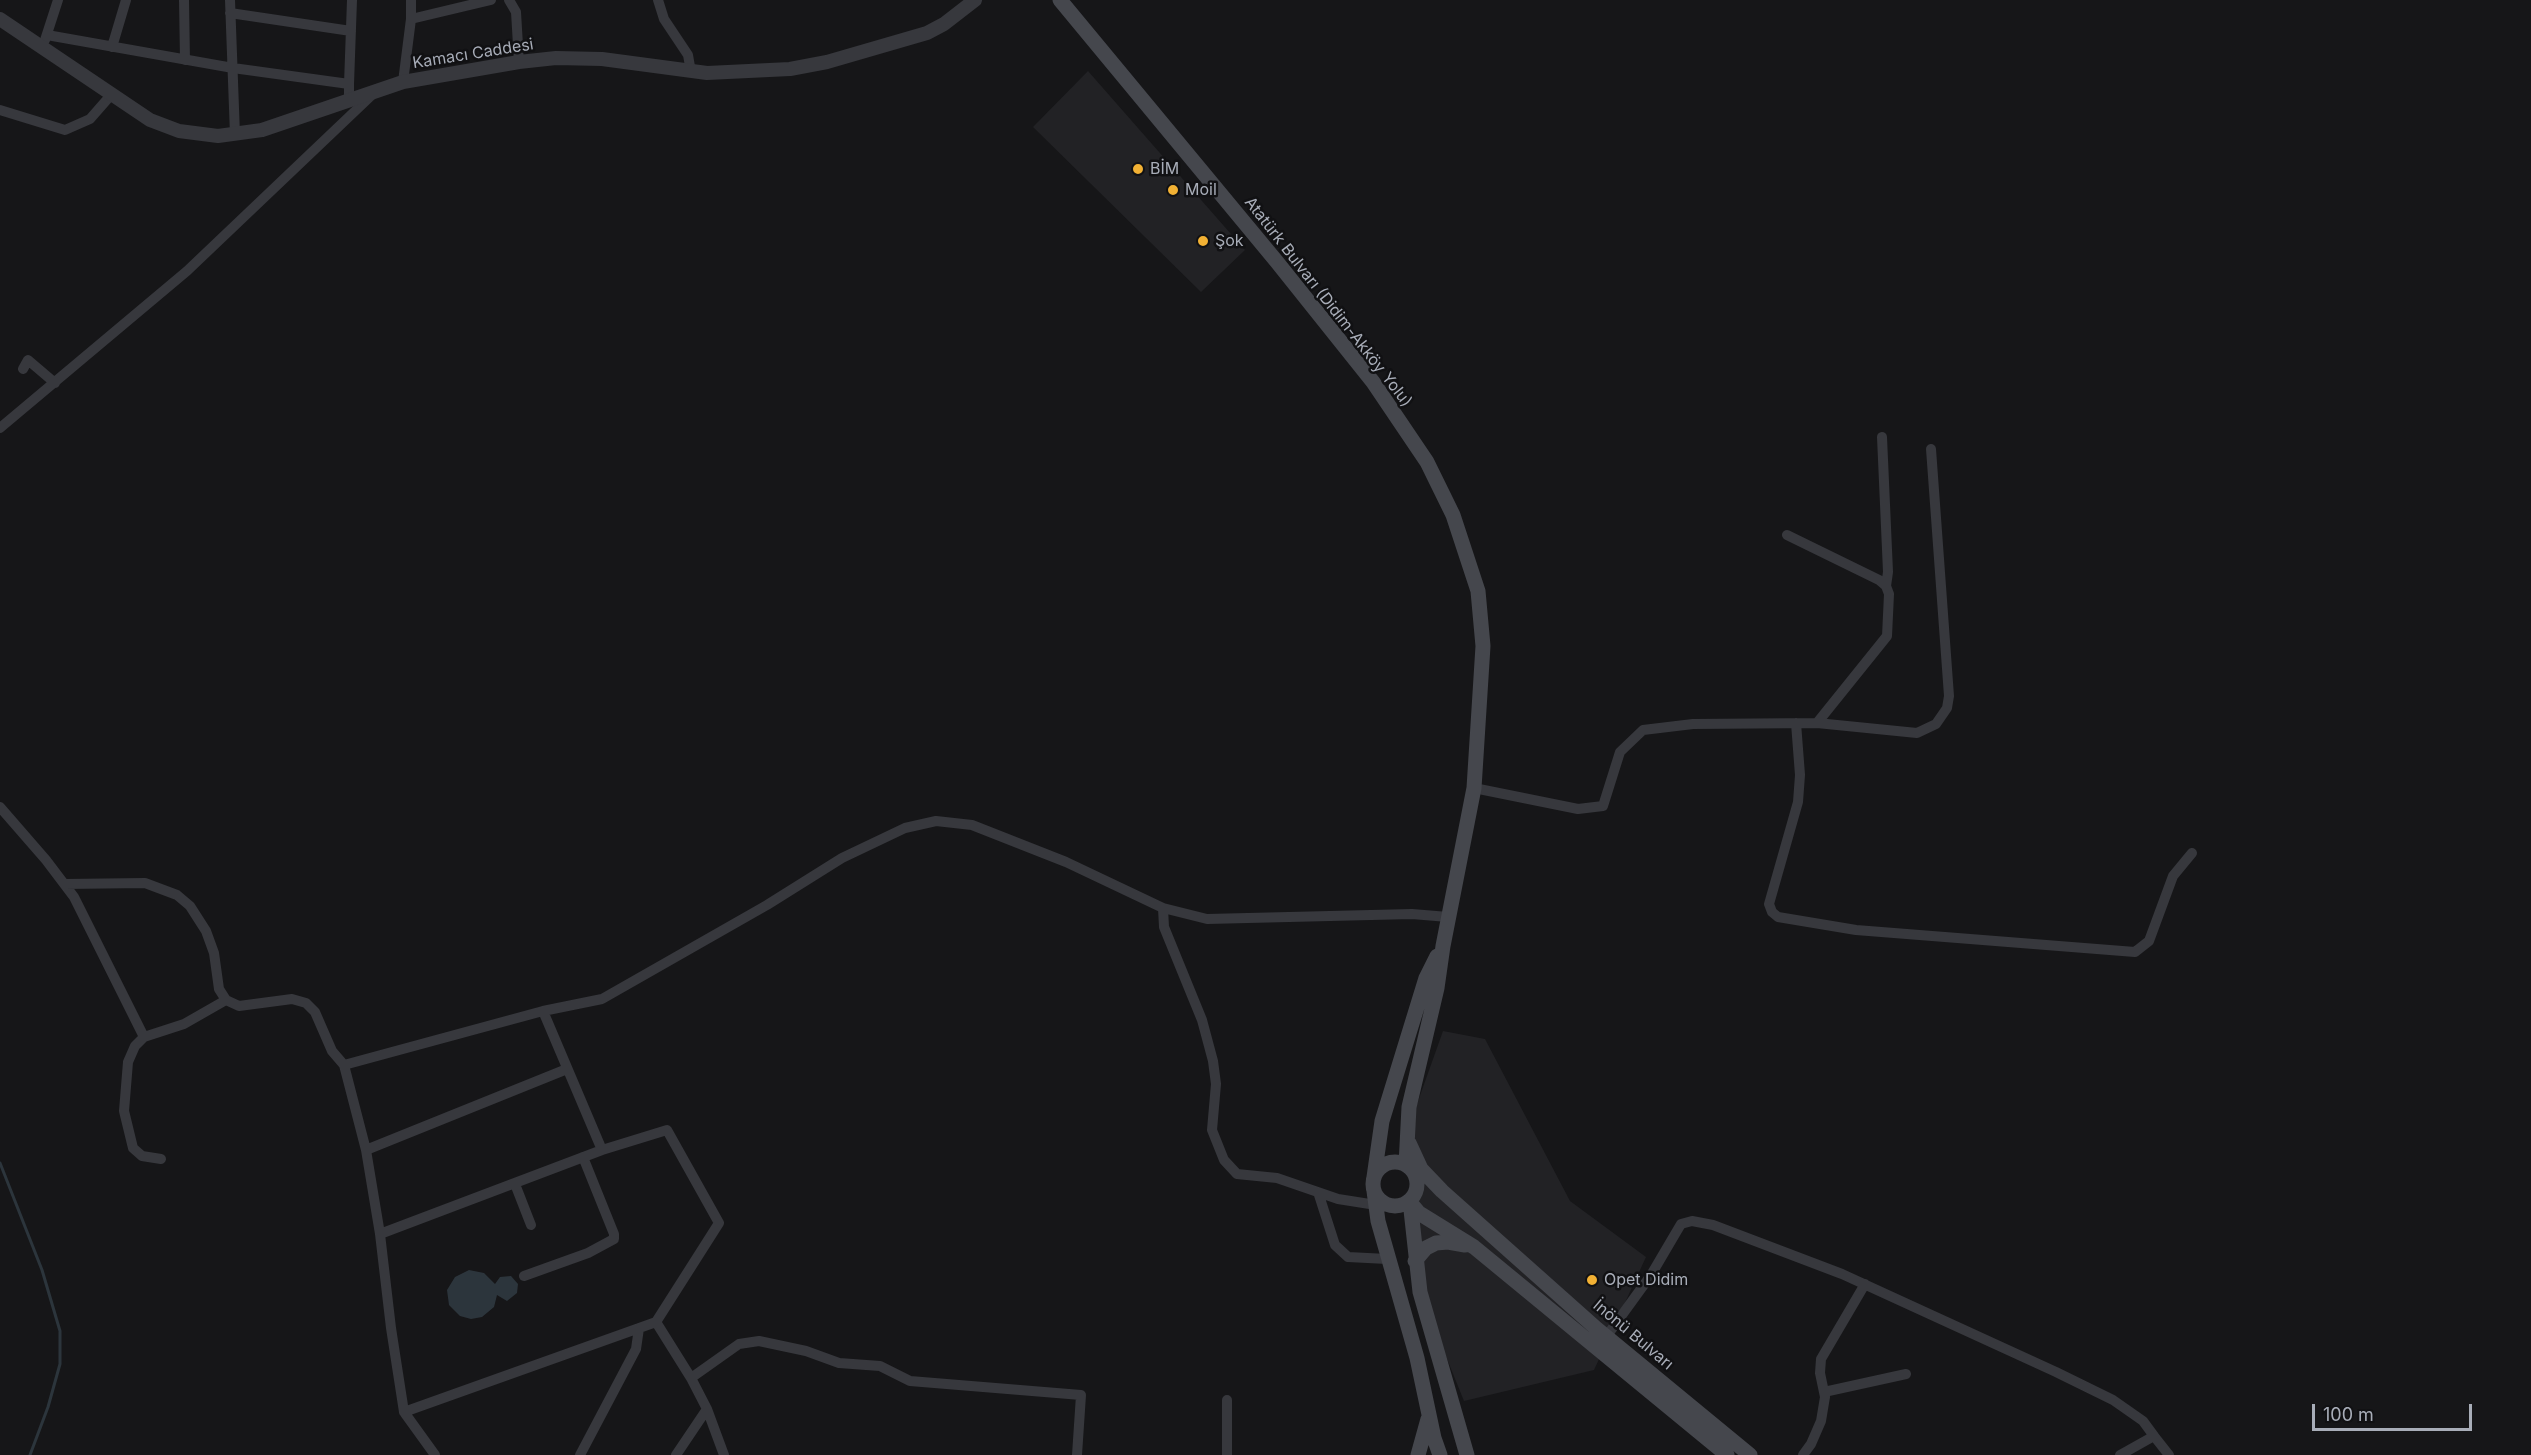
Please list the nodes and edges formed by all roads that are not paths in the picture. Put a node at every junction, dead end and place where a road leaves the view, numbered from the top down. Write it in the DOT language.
graph roads {
  1 [pos="58,0"];
  2 [pos="126,0"];
  3 [pos="184,0"];
  4 [pos="230,0"];
  5 [pos="352,0"];
  6 [pos="411,0"];
  7 [pos="491,0"];
  8 [pos="509,0"];
  9 [pos="658,0"];
  10 [pos="975,0"];
  11 [pos="1060,0"];
  12 [pos="231,13"];
  13 [pos="0,19"];
  14 [pos="411,19"];
  15 [pos="351,31"];
  16 [pos="45,41"];
  17 [pos="112,47"];
  18 [pos="185,60"];
  19 [pos="519,62"];
  20 [pos="233,68"];
  21 [pos="691,72"];
  22 [pos="403,82"];
  23 [pos="349,84"];
  24 [pos="378,89"];
  25 [pos="111,95"];
  26 [pos="350,99"];
  27 [pos="0,110"];
  28 [pos="236,135"];
  29 [pos="23,369"];
  30 [pos="55,383"];
  31 [pos="0,429"];
  32 [pos="1882,437"];
  33 [pos="1931,449"];
  34 [pos="1787,535"];
  35 [pos="1886,586"];
  36 [pos="1796,723"];
  37 [pos="1817,723"];
  38 [pos="1474,788"];
  39 [pos="0,807"];
  40 [pos="2192,853"];
  41 [pos="65,884"];
  42 [pos="1163,908"];
  43 [pos="1448,917"];
  44 [pos="1443,946"];
  45 [pos="226,1000"];
  46 [pos="543,1011"];
  47 [pos="144,1037"];
  48 [pos="344,1065"];
  49 [pos="567,1069"];
  50 [pos="1406,1135"];
  51 [pos="366,1150"];
  52 [pos="602,1150"];
  53 [pos="583,1157"];
  54 [pos="161,1159"];
  55 [pos="1406,1165"];
  56 [pos="1417,1179"];
  57 [pos="515,1184"];
  58 [pos="1375,1191"];
  59 [pos="1442,1191"];
  60 [pos="1318,1192"];
  61 [pos="1410,1201"];
  62 [pos="531,1225"];
  63 [pos="380,1233"];
  64 [pos="1474,1247"];
  65 [pos="1387,1259"];
  66 [pos="1415,1261"];
  67 [pos="524,1276"];
  68 [pos="1865,1284"];
  69 [pos="656,1322"];
  70 [pos="639,1328"];
  71 [pos="1606,1337"];
  72 [pos="1906,1374"];
  73 [pos="691,1378"];
  74 [pos="1824,1392"];
  75 [pos="1227,1400"];
  76 [pos="707,1409"];
  77 [pos="404,1412"];
  78 [pos="1454,1412"];
  79 [pos="1429,1416"];
  80 [pos="2154,1437"];
  81 [pos="1464,1452"];
  82 [pos="435,1455"];
  83 [pos="580,1455"];
  84 [pos="676,1455"];
  85 [pos="724,1455"];
  86 [pos="1077,1455"];
  87 [pos="1227,1455"];
  88 [pos="1418,1455"];
  89 [pos="1440,1455"];
  90 [pos="1727,1455"];
  91 [pos="1750,1455"];
  92 [pos="1803,1455"];
  93 [pos="2121,1455"];
  94 [pos="2169,1455"];
  1 -- 16 [label="street"];
  2 -- 17 [label="street"];
  3 -- 18 [label="street"];
  4 -- 12 [label="street"];
  5 -- 15 [label="street"];
  6 -- 14 [label="street"];
  7 -- 14 [label="street"];
  8 -- 19 [label="street"];
  9 -- 21 [label="street"];
  10 -- 21 [label="street, Kamacı Caddesi"];
  11 -- 38 [label="main road, Atatürk Bulvarı (Didim-Akköy Yolu)"];
  12 -- 15 [label="street"];
  12 -- 20 [label="street"];
  13 -- 16 [label="street, Kamacı Caddesi"];
  14 -- 22 [label="street"];
  15 -- 23 [label="street"];
  16 -- 17 [label="street"];
  16 -- 25 [label="street, Kamacı Caddesi"];
  17 -- 18 [label="street"];
  18 -- 20 [label="street"];
  19 -- 21 [label="street, Kamacı Caddesi"];
  19 -- 22 [label="street, Kamacı Caddesi"];
  20 -- 23 [label="street"];
  20 -- 28 [label="street"];
  22 -- 24 [label="street, Kamacı Caddesi"];
  23 -- 26 [label="street"];
  24 -- 26 [label="street, Kamacı Caddesi"];
  24 -- 30 [label="street"];
  25 -- 27 [label="street"];
  25 -- 28 [label="street, Kamacı Caddesi"];
  26 -- 28 [label="street, Kamacı Caddesi"];
  29 -- 30 [label="street"];
  30 -- 31 [label="street"];
  32 -- 35 [label="street"];
  33 -- 37 [label="street"];
  34 -- 35 [label="street"];
  35 -- 37 [label="street"];
  36 -- 37 [label="street"];
  36 -- 38 [label="street"];
  36 -- 40 [label="street"];
  38 -- 43 [label="main road, Atatürk Bulvarı (Didim-Akköy Yolu)"];
  39 -- 41 [label="street"];
  41 -- 45 [label="street"];
  41 -- 47 [label="street"];
  42 -- 43 [label="street"];
  42 -- 46 [label="street"];
  42 -- 60 [label="street"];
  43 -- 44 [label="main road, Atatürk Bulvarı (Didim-Akköy Yolu)"];
  44 -- 50 [label="main road, Atatürk Bulvarı (Didim-Akköy Yolu)"];
  44 -- 58 [label="main road"];
  45 -- 47 [label="street"];
  45 -- 48 [label="street"];
  46 -- 48 [label="street"];
  46 -- 49 [label="street"];
  47 -- 54 [label="street"];
  48 -- 51 [label="street"];
  49 -- 51 [label="street"];
  49 -- 52 [label="street"];
  50 -- 55 [label="main road, Atatürk Bulvarı (Didim-Akköy Yolu)"];
  50 -- 59 [label="main road"];
  51 -- 63 [label="street"];
  52 -- 53 [label="street"];
  52 -- 69 [label="street"];
  53 -- 57 [label="street"];
  53 -- 67 [label="street"];
  55 -- 56 [label="main road"];
  55 -- 58 [label="main road"];
  56 -- 59 [label="main road"];
  56 -- 61 [label="main road"];
  57 -- 62 [label="street"];
  57 -- 63 [label="street"];
  58 -- 60 [label="street"];
  58 -- 61 [label="main road"];
  58 -- 65 [label="main road"];
  59 -- 71 [label="main road, İnönü Bulvarı"];
  60 -- 65 [label="street"];
  61 -- 64 [label="main road, İnönü Bulvarı"];
  61 -- 66 [label="main road"];
  63 -- 77 [label="street"];
  64 -- 66 [label="main road"];
  64 -- 90 [label="main road, İnönü Bulvarı"];
  65 -- 79 [label="main road"];
  66 -- 78 [label="main road"];
  68 -- 71 [label="street"];
  68 -- 74 [label="street"];
  68 -- 80 [label="street"];
  69 -- 70 [label="street"];
  69 -- 73 [label="street"];
  70 -- 77 [label="street"];
  70 -- 83 [label="street"];
  71 -- 91 [label="main road, İnönü Bulvarı"];
  72 -- 74 [label="street"];
  73 -- 76 [label="street"];
  73 -- 86 [label="street"];
  74 -- 92 [label="street"];
  75 -- 87 [label="street"];
  76 -- 84 [label="street"];
  76 -- 85 [label="street"];
  77 -- 82 [label="street"];
  78 -- 79 [label="main road"];
  78 -- 81 [label="main road"];
  79 -- 88 [label="main road"];
  79 -- 89 [label="main road"];
  80 -- 93 [label="street"];
  80 -- 94 [label="street"];
}
